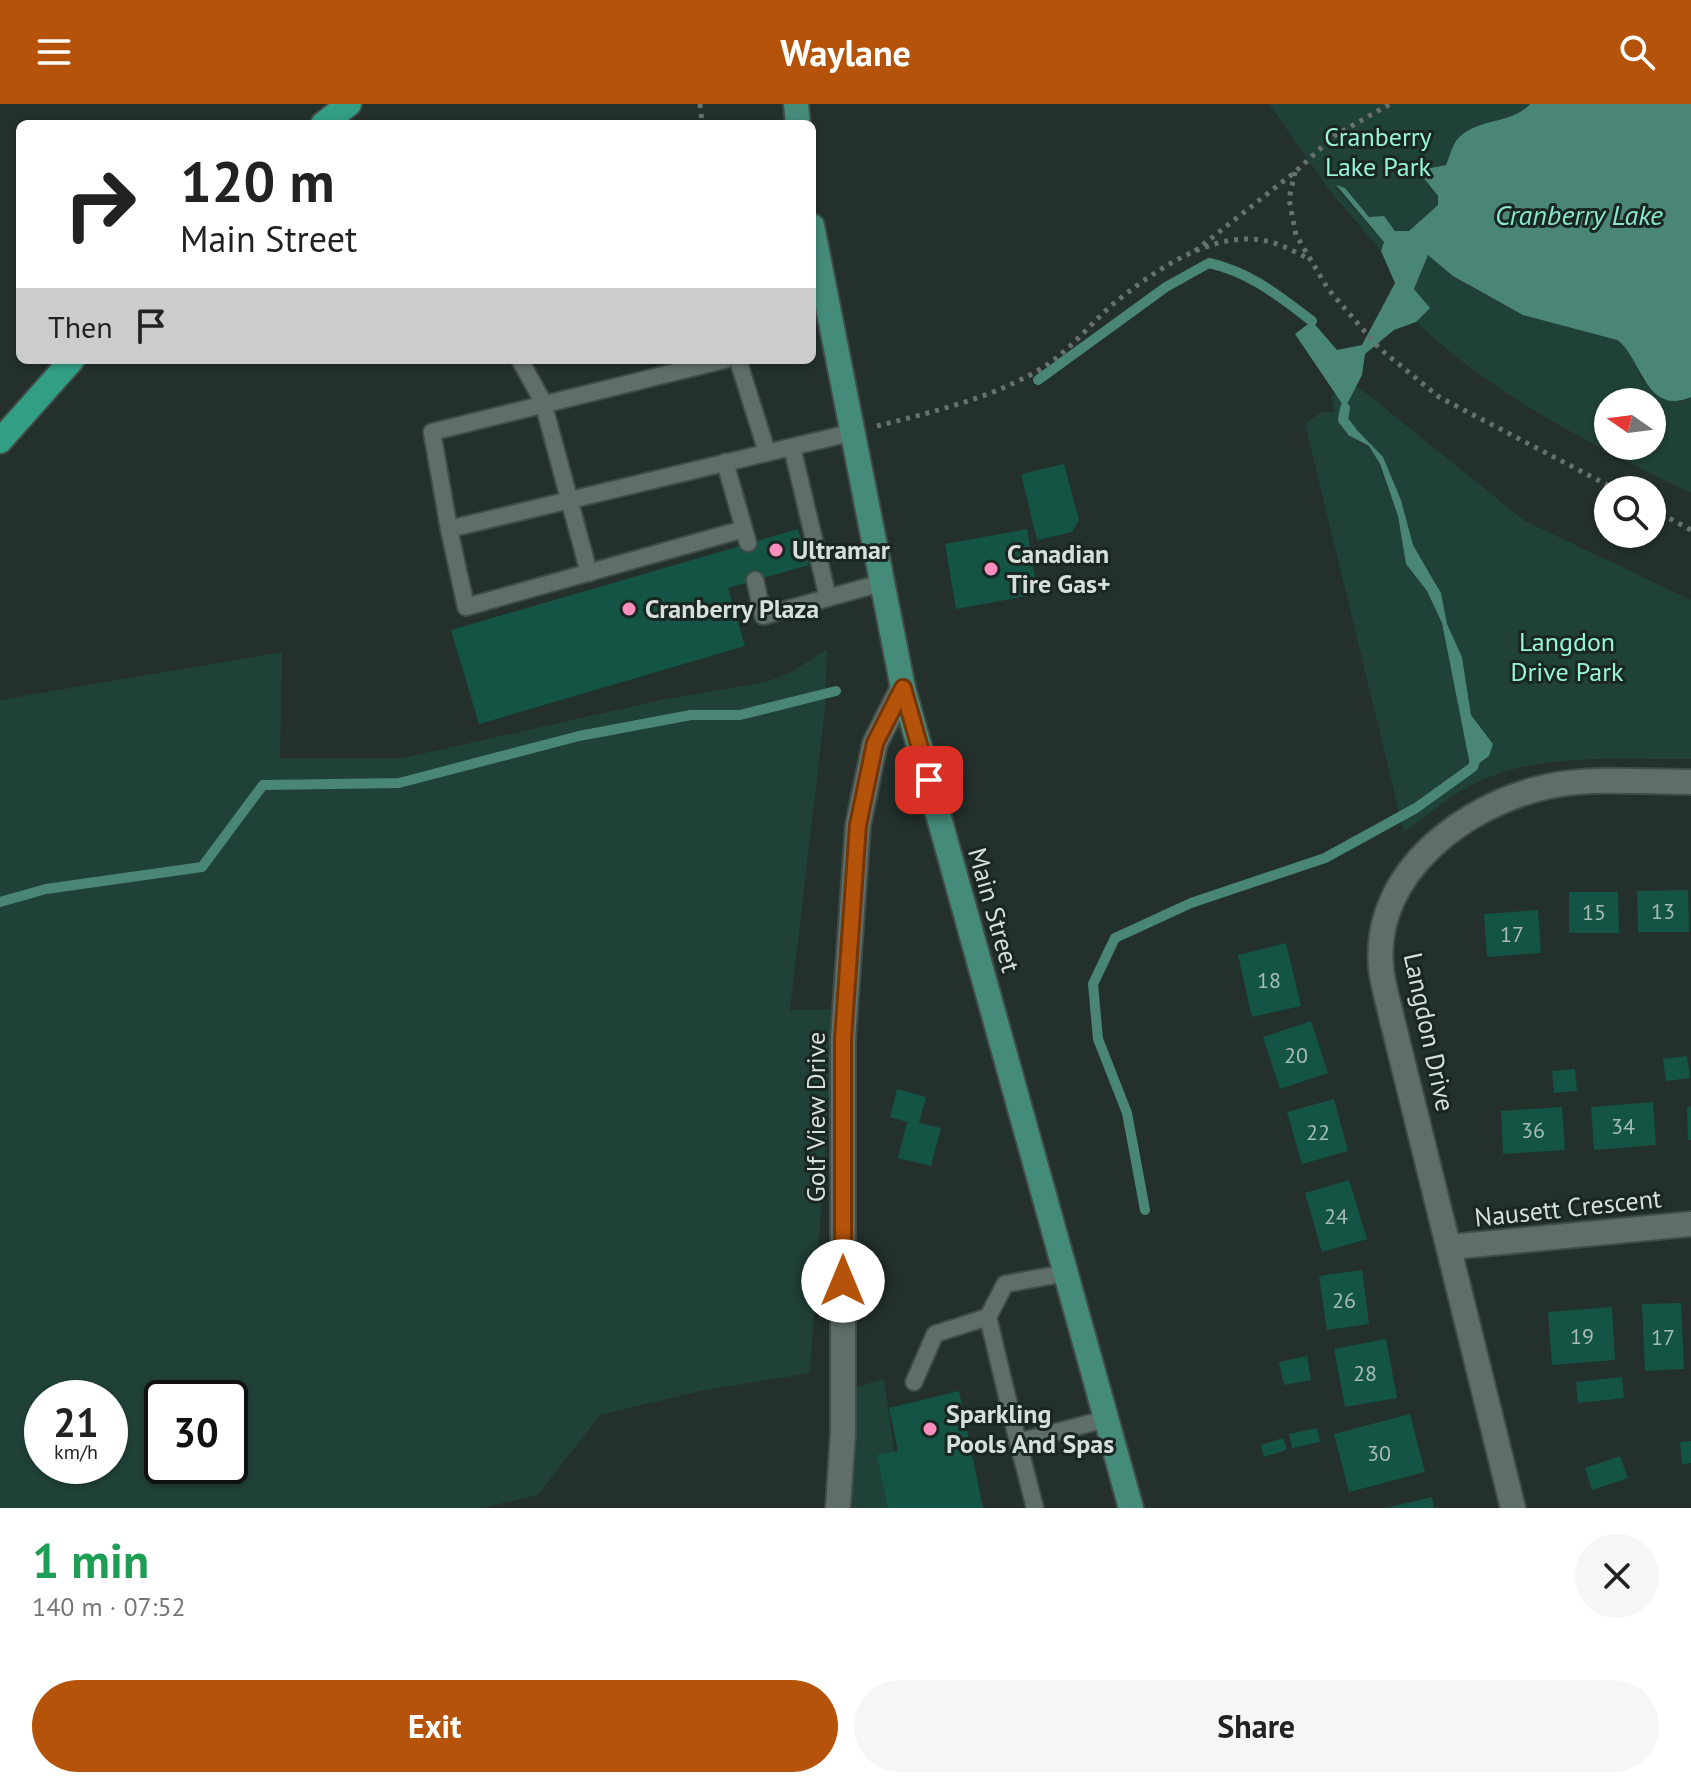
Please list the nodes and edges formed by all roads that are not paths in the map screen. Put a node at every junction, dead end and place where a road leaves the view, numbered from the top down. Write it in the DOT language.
graph roads {
  1 [pos="349,104"];
  2 [pos="328,120"];
  3 [pos="816,248"];
  4 [pos="68,364"];
  5 [pos="522,364"];
  6 [pos="707,364"];
  7 [pos="739,364"];
  8 [pos="543,402"];
  9 [pos="850,433"];
  10 [pos="0,441"];
  11 [pos="792,447"];
  12 [pos="767,452"];
  13 [pos="725,462"];
  14 [pos="571,500"];
  15 [pos="449,529"];
  16 [pos="589,573"];
  17 [pos="755,580"];
  18 [pos="881,583"];
  19 [pos="828,598"];
  20 [pos="903,688"];
  21 [pos="1691,782"];
  22 [pos="1691,1224"];
  23 [pos="1451,1247"];
  24 [pos="1066,1273"];
  25 [pos="988,1317"];
  26 [pos="914,1382"];
  27 [pos="1106,1419"];
  28 [pos="1018,1442"];
  29 [pos="838,1508"];
  30 [pos="1035,1508"];
  31 [pos="1131,1508"];
  32 [pos="1513,1508"];
  1 -- 2 [label="highway"];
  3 -- 9 [label="main road, Main Street"];
  4 -- 10 [label="highway"];
  5 -- 8 [label="lane"];
  6 -- 8 [label="lane"];
  7 -- 12 [label="lane"];
  8 -- 14 [label="lane"];
  8 -- 15 [label="lane"];
  9 -- 11 [label="lane"];
  9 -- 18 [label="main road, Main Street"];
  11 -- 12 [label="lane"];
  11 -- 19 [label="lane"];
  12 -- 13 [label="lane"];
  13 -- 14 [label="lane"];
  13 -- 16 [label="lane"];
  14 -- 15 [label="lane"];
  14 -- 16 [label="lane"];
  15 -- 16 [label="lane"];
  17 -- 19 [label="lane"];
  18 -- 19 [label="lane"];
  18 -- 20 [label="main road, Main Street"];
  20 -- 24 [label="main road, Main Street"];
  20 -- 29 [label="street, Golf View Drive"];
  21 -- 23 [label="street, Langdon Drive"];
  22 -- 23 [label="street, Nausett Crescent"];
  23 -- 32 [label="street, Langdon Drive"];
  24 -- 25 [label="lane"];
  24 -- 27 [label="main road, Main Street"];
  25 -- 26 [label="lane"];
  25 -- 28 [label="lane"];
  27 -- 28 [label="lane"];
  27 -- 31 [label="main road, Main Street"];
  28 -- 30 [label="lane"];
}
